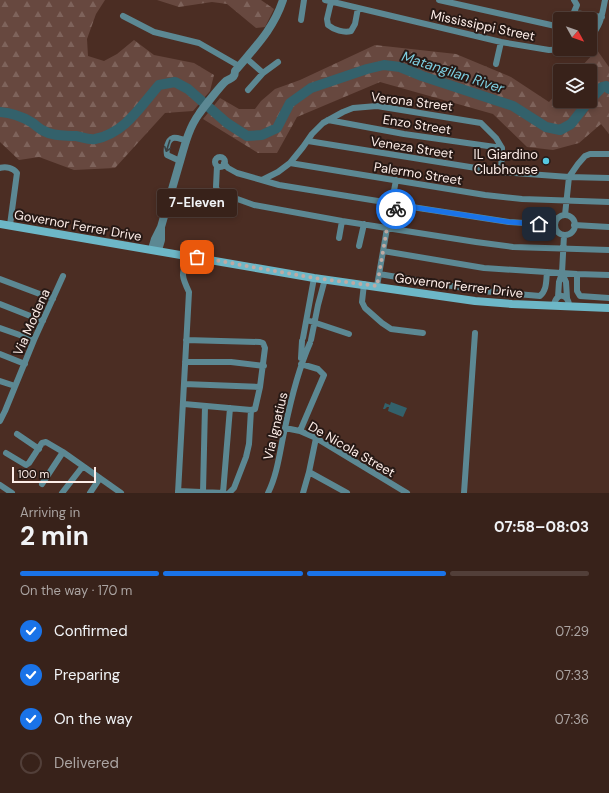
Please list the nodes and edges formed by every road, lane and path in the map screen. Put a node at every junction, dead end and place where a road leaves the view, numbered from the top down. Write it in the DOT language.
graph roads {
  1 [pos="283,0"];
  2 [pos="304,0"];
  3 [pos="439,0"];
  4 [pos="574,0"];
  5 [pos="604,0"];
  6 [pos="328,1"];
  7 [pos="455,2"];
  8 [pos="358,8"];
  9 [pos="574,12"];
  10 [pos="123,16"];
  11 [pos="597,17"];
  12 [pos="602,17"];
  13 [pos="301,20"];
  14 [pos="553,25"];
  15 [pos="597,29"];
  16 [pos="501,42"];
  17 [pos="553,50"];
  18 [pos="246,58"];
  19 [pos="278,62"];
  20 [pos="496,64"];
  21 [pos="237,68"];
  22 [pos="263,73"];
  23 [pos="248,90"];
  24 [pos="328,120"];
  25 [pos="186,140"];
  26 [pos="308,141"];
  27 [pos="502,148"];
  28 [pos="609,154"];
  29 [pos="180,161"];
  30 [pos="290,163"];
  31 [pos="0,168"];
  32 [pos="501,172"];
  33 [pos="569,177"];
  34 [pos="609,178"];
  35 [pos="262,180"];
  36 [pos="396,180"];
  37 [pos="393,196"];
  38 [pos="566,200"];
  39 [pos="384,202"];
  40 [pos="609,202"];
  41 [pos="399,205"];
  42 [pos="390,211"];
  43 [pos="565,215"];
  44 [pos="342,221"];
  45 [pos="0,224"];
  46 [pos="364,224"];
  47 [pos="10,225"];
  48 [pos="555,225"];
  49 [pos="574,226"];
  50 [pos="387,227"];
  51 [pos="609,227"];
  52 [pos="564,235"];
  53 [pos="339,238"];
  54 [pos="360,246"];
  55 [pos="563,248"];
  56 [pos="155,250"];
  57 [pos="609,250"];
  58 [pos="383,251"];
  59 [pos="185,255"];
  60 [pos="546,272"];
  61 [pos="562,273"];
  62 [pos="379,274"];
  63 [pos="577,274"];
  64 [pos="609,275"];
  65 [pos="63,276"];
  66 [pos="314,278"];
  67 [pos="0,279"];
  68 [pos="325,279"];
  69 [pos="364,284"];
  70 [pos="377,286"];
  71 [pos="558,296"];
  72 [pos="566,298"];
  73 [pos="609,298"];
  74 [pos="53,299"];
  75 [pos="309,303"];
  76 [pos="0,304"];
  77 [pos="318,305"];
  78 [pos="554,306"];
  79 [pos="569,306"];
  80 [pos="609,308"];
  81 [pos="43,321"];
  82 [pos="307,321"];
  83 [pos="314,322"];
  84 [pos="0,328"];
  85 [pos="423,333"];
  86 [pos="475,333"];
  87 [pos="349,334"];
  88 [pos="34,340"];
  89 [pos="186,340"];
  90 [pos="0,354"];
  91 [pos="185,362"];
  92 [pos="24,364"];
  93 [pos="301,364"];
  94 [pos="264,366"];
  95 [pos="0,381"];
  96 [pos="184,384"];
  97 [pos="15,386"];
  98 [pos="260,387"];
  99 [pos="184,404"];
  100 [pos="205,406"];
  101 [pos="230,408"];
  102 [pos="3,410"];
  103 [pos="251,410"];
  104 [pos="0,421"];
  105 [pos="285,428"];
  106 [pos="300,431"];
  107 [pos="17,434"];
  108 [pos="316,438"];
  109 [pos="39,449"];
  110 [pos="63,452"];
  111 [pos="6,453"];
  112 [pos="83,466"];
  113 [pos="309,472"];
  114 [pos="100,478"];
  115 [pos="42,484"];
  116 [pos="0,485"];
  117 [pos="118,492"];
  118 [pos="178,492"];
  119 [pos="203,492"];
  120 [pos="12,493"];
  121 [pos="62,493"];
  122 [pos="90,493"];
  123 [pos="224,493"];
  124 [pos="229,493"];
  125 [pos="268,493"];
  126 [pos="303,493"];
  127 [pos="347,493"];
  128 [pos="407,493"];
  129 [pos="464,493"];
  1 -- 18 [label="street"];
  2 -- 13 [label="street"];
  3 -- 7 [label="street"];
  4 -- 9 [label="street"];
  5 -- 12 [label="street"];
  6 -- 8 [label="street, Mississippi Street"];
  6 -- 8 [label="street"];
  7 -- 14 [label="street"];
  8 -- 16 [label="street, Mississippi Street"];
  10 -- 21 [label="street"];
  11 -- 12 [label="street"];
  12 -- 15 [label="street"];
  16 -- 17 [label="street, Mississippi Street"];
  16 -- 20 [label="street"];
  18 -- 21 [label="street"];
  18 -- 22 [label="street"];
  19 -- 22 [label="street"];
  21 -- 25 [label="street"];
  22 -- 23 [label="street"];
  24 -- 26 [label="street, Verona Street"];
  24 -- 27 [label="street, Enzo Street"];
  24 -- 27 [label="street, Verona Street"];
  25 -- 29 [label="street"];
  25 -- 29 [label="street, one-way"];
  26 -- 30 [label="street, Verona Street"];
  26 -- 32 [label="street, Veneza Street"];
  27 -- 32 [label="street"];
  28 -- 33 [label="street"];
  29 -- 56 [label="street"];
  30 -- 35 [label="street, Verona Street"];
  30 -- 36 [label="street, Palermo Street"];
  31 -- 47 [label="street"];
  32 -- 33 [label="street, Veneza Street"];
  33 -- 34 [label="street, Veneza Street"];
  33 -- 38 [label="street"];
  35 -- 39 [label="street"];
  35 -- 44 [label="street"];
  36 -- 37 [label="street"];
  36 -- 38 [label="street, Palermo Street"];
  37 -- 39 [label="street"];
  37 -- 41 [label="street"];
  38 -- 40 [label="street, Palermo Street"];
  38 -- 43 [label="street"];
  39 -- 42 [label="street"];
  41 -- 42 [label="street"];
  41 -- 48 [label="street"];
  42 -- 50 [label="street"];
  43 -- 48 [label="street"];
  43 -- 49 [label="street"];
  44 -- 46 [label="street"];
  44 -- 53 [label="street"];
  45 -- 47 [label="main road, Governor Ferrer Drive"];
  46 -- 50 [label="street"];
  46 -- 54 [label="street"];
  47 -- 56 [label="main road, Governor Ferrer Drive"];
  48 -- 52 [label="street"];
  49 -- 51 [label="street"];
  49 -- 52 [label="street"];
  50 -- 55 [label="street"];
  50 -- 58 [label="street"];
  52 -- 55 [label="street"];
  55 -- 57 [label="street"];
  55 -- 61 [label="street"];
  56 -- 59 [label="main road, Governor Ferrer Drive"];
  58 -- 60 [label="street"];
  58 -- 62 [label="street"];
  59 -- 66 [label="main road, Governor Ferrer Drive"];
  59 -- 89 [label="street"];
  60 -- 61 [label="street"];
  60 -- 62 [label="street"];
  61 -- 63 [label="street"];
  61 -- 71 [label="street"];
  61 -- 72 [label="street"];
  62 -- 70 [label="street"];
  63 -- 64 [label="street"];
  63 -- 73 [label="street"];
  65 -- 74 [label="street, Via Modena"];
  66 -- 68 [label="main road, Governor Ferrer Drive"];
  66 -- 75 [label="street, Via Ignatius"];
  67 -- 74 [label="street"];
  68 -- 69 [label="main road, Governor Ferrer Drive"];
  68 -- 77 [label="street, Via Ignatius"];
  69 -- 70 [label="main road, Governor Ferrer Drive"];
  69 -- 85 [label="street"];
  70 -- 78 [label="main road, Governor Ferrer Drive"];
  71 -- 72 [label="street"];
  71 -- 78 [label="street"];
  72 -- 79 [label="street"];
  74 -- 81 [label="street, Via Modena"];
  75 -- 77 [label="street"];
  75 -- 82 [label="street, Via Ignatius"];
  76 -- 81 [label="street"];
  77 -- 83 [label="street, Via Ignatius"];
  78 -- 79 [label="main road, Governor Ferrer Drive"];
  79 -- 80 [label="main road, Governor Ferrer Drive"];
  81 -- 88 [label="street, Via Modena"];
  82 -- 83 [label="street"];
  82 -- 93 [label="street, Via Ignatius"];
  83 -- 87 [label="street"];
  83 -- 93 [label="street, Via Ignatius"];
  84 -- 88 [label="street"];
  86 -- 129 [label="street"];
  88 -- 92 [label="street, Via Modena"];
  89 -- 91 [label="street"];
  89 -- 94 [label="street"];
  90 -- 92 [label="street"];
  91 -- 94 [label="street"];
  91 -- 96 [label="street"];
  92 -- 97 [label="street, Via Modena"];
  93 -- 105 [label="street, Via Ignatius"];
  93 -- 106 [label="street"];
  94 -- 98 [label="street"];
  95 -- 97 [label="street"];
  96 -- 98 [label="street"];
  96 -- 99 [label="street"];
  97 -- 102 [label="street, Via Modena"];
  98 -- 103 [label="street"];
  99 -- 100 [label="street"];
  99 -- 118 [label="street"];
  100 -- 101 [label="street"];
  100 -- 119 [label="street"];
  101 -- 103 [label="street"];
  101 -- 123 [label="street"];
  102 -- 104 [label="street, Via Modena"];
  103 -- 124 [label="street"];
  105 -- 106 [label="street, De Nicola Street"];
  105 -- 125 [label="street, Via Ignatius"];
  106 -- 108 [label="street, De Nicola Street"];
  107 -- 109 [label="street"];
  108 -- 113 [label="street"];
  108 -- 128 [label="street, De Nicola Street"];
  109 -- 110 [label="street"];
  109 -- 111 [label="street"];
  110 -- 112 [label="street"];
  110 -- 115 [label="street"];
  112 -- 114 [label="street"];
  112 -- 121 [label="street"];
  113 -- 126 [label="street"];
  113 -- 127 [label="street"];
  114 -- 117 [label="street"];
  114 -- 122 [label="street"];
  116 -- 120 [label="street"];
  118 -- 119 [label="street"];
  119 -- 123 [label="street"];
}
